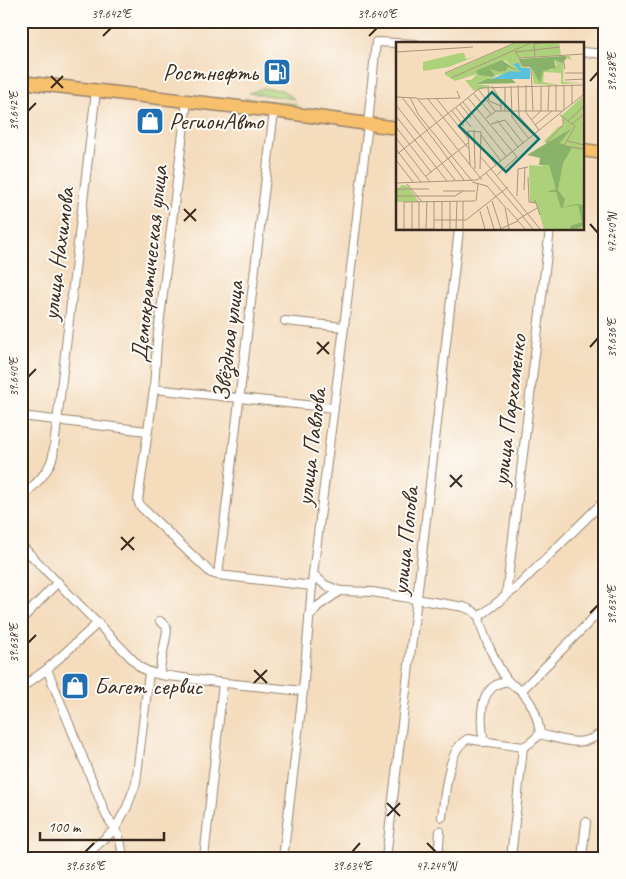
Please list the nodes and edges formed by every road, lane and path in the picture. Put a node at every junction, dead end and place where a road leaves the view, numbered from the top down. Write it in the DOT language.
graph roads {
  1 [pos="396,43"];
  2 [pos="584,52"];
  3 [pos="605,54"];
  4 [pos="21,82"];
  5 [pos="96,92"];
  6 [pos="186,101"];
  7 [pos="274,111"];
  8 [pos="368,124"];
  9 [pos="396,128"];
  10 [pos="584,150"];
  11 [pos="605,153"];
  12 [pos="459,230"];
  13 [pos="550,230"];
  14 [pos="285,321"];
  15 [pos="344,327"];
  16 [pos="154,389"];
  17 [pos="240,398"];
  18 [pos="334,408"];
  19 [pos="21,416"];
  20 [pos="58,420"];
  21 [pos="148,431"];
  22 [pos="21,498"];
  23 [pos="605,500"];
  24 [pos="21,545"];
  25 [pos="313,574"];
  26 [pos="218,575"];
  27 [pos="58,582"];
  28 [pos="312,586"];
  29 [pos="340,591"];
  30 [pos="506,596"];
  31 [pos="417,598"];
  32 [pos="605,606"];
  33 [pos="309,617"];
  34 [pos="479,617"];
  35 [pos="21,620"];
  36 [pos="160,621"];
  37 [pos="98,623"];
  38 [pos="47,670"];
  39 [pos="149,672"];
  40 [pos="159,674"];
  41 [pos="508,681"];
  42 [pos="223,683"];
  43 [pos="21,688"];
  44 [pos="521,690"];
  45 [pos="303,692"];
  46 [pos="605,729"];
  47 [pos="540,734"];
  48 [pos="484,742"];
  49 [pos="523,747"];
  50 [pos="442,817"];
  51 [pos="586,822"];
  52 [pos="115,828"];
  53 [pos="440,830"];
  54 [pos="83,858"];
  55 [pos="122,858"];
  56 [pos="204,858"];
  57 [pos="283,858"];
  58 [pos="386,858"];
  59 [pos="438,858"];
  60 [pos="511,858"];
  61 [pos="582,858"];
  1 -- 8 [label="street, улица Павлова"];
  2 -- 3 [label="street"];
  4 -- 5 [label="main road"];
  5 -- 6 [label="main road"];
  5 -- 20 [label="street, улица Нахимова"];
  6 -- 7 [label="main road"];
  6 -- 16 [label="street, Демократическая улица"];
  7 -- 8 [label="main road"];
  7 -- 17 [label="street, Звёздная улица"];
  8 -- 9 [label="main road"];
  8 -- 15 [label="street, улица Павлова"];
  10 -- 11 [label="main road"];
  12 -- 31 [label="street, улица Попова"];
  13 -- 30 [label="street, улица Пархоменко"];
  14 -- 15 [label="street"];
  15 -- 18 [label="street, улица Павлова"];
  16 -- 17 [label="street"];
  16 -- 21 [label="street, Демократическая улица"];
  17 -- 18 [label="street"];
  17 -- 26 [label="street, Звёздная улица"];
  18 -- 25 [label="street, улица Павлова"];
  19 -- 20 [label="street"];
  20 -- 21 [label="street"];
  20 -- 22 [label="street, улица Нахимова"];
  21 -- 26 [label="street, Демократическая улица"];
  23 -- 30 [label="street"];
  24 -- 27 [label="street"];
  25 -- 28 [label="street, улица Павлова"];
  25 -- 29 [label="street"];
  26 -- 28 [label="street"];
  27 -- 35 [label="street"];
  27 -- 37 [label="street"];
  28 -- 33 [label="street, улица Павлова"];
  29 -- 31 [label="street"];
  29 -- 33 [label="street"];
  30 -- 34 [label="street"];
  31 -- 34 [label="street"];
  31 -- 58 [label="street, улица Попова"];
  32 -- 44 [label="street"];
  33 -- 45 [label="street, улица Павлова"];
  34 -- 41 [label="street"];
  36 -- 40 [label="street"];
  37 -- 38 [label="street"];
  37 -- 39 [label="street"];
  38 -- 43 [label="street"];
  38 -- 52 [label="street"];
  39 -- 40 [label="street"];
  39 -- 52 [label="street"];
  40 -- 42 [label="street"];
  41 -- 44 [label="street"];
  41 -- 48 [label="street"];
  42 -- 45 [label="street"];
  42 -- 56 [label="street"];
  44 -- 47 [label="street"];
  45 -- 57 [label="street, улица Павлова"];
  46 -- 47 [label="street"];
  47 -- 49 [label="street"];
  48 -- 49 [label="street"];
  48 -- 50 [label="street"];
  49 -- 60 [label="street"];
  51 -- 61 [label="street"];
  52 -- 54 [label="street"];
  52 -- 55 [label="street"];
  53 -- 59 [label="street"];
}
